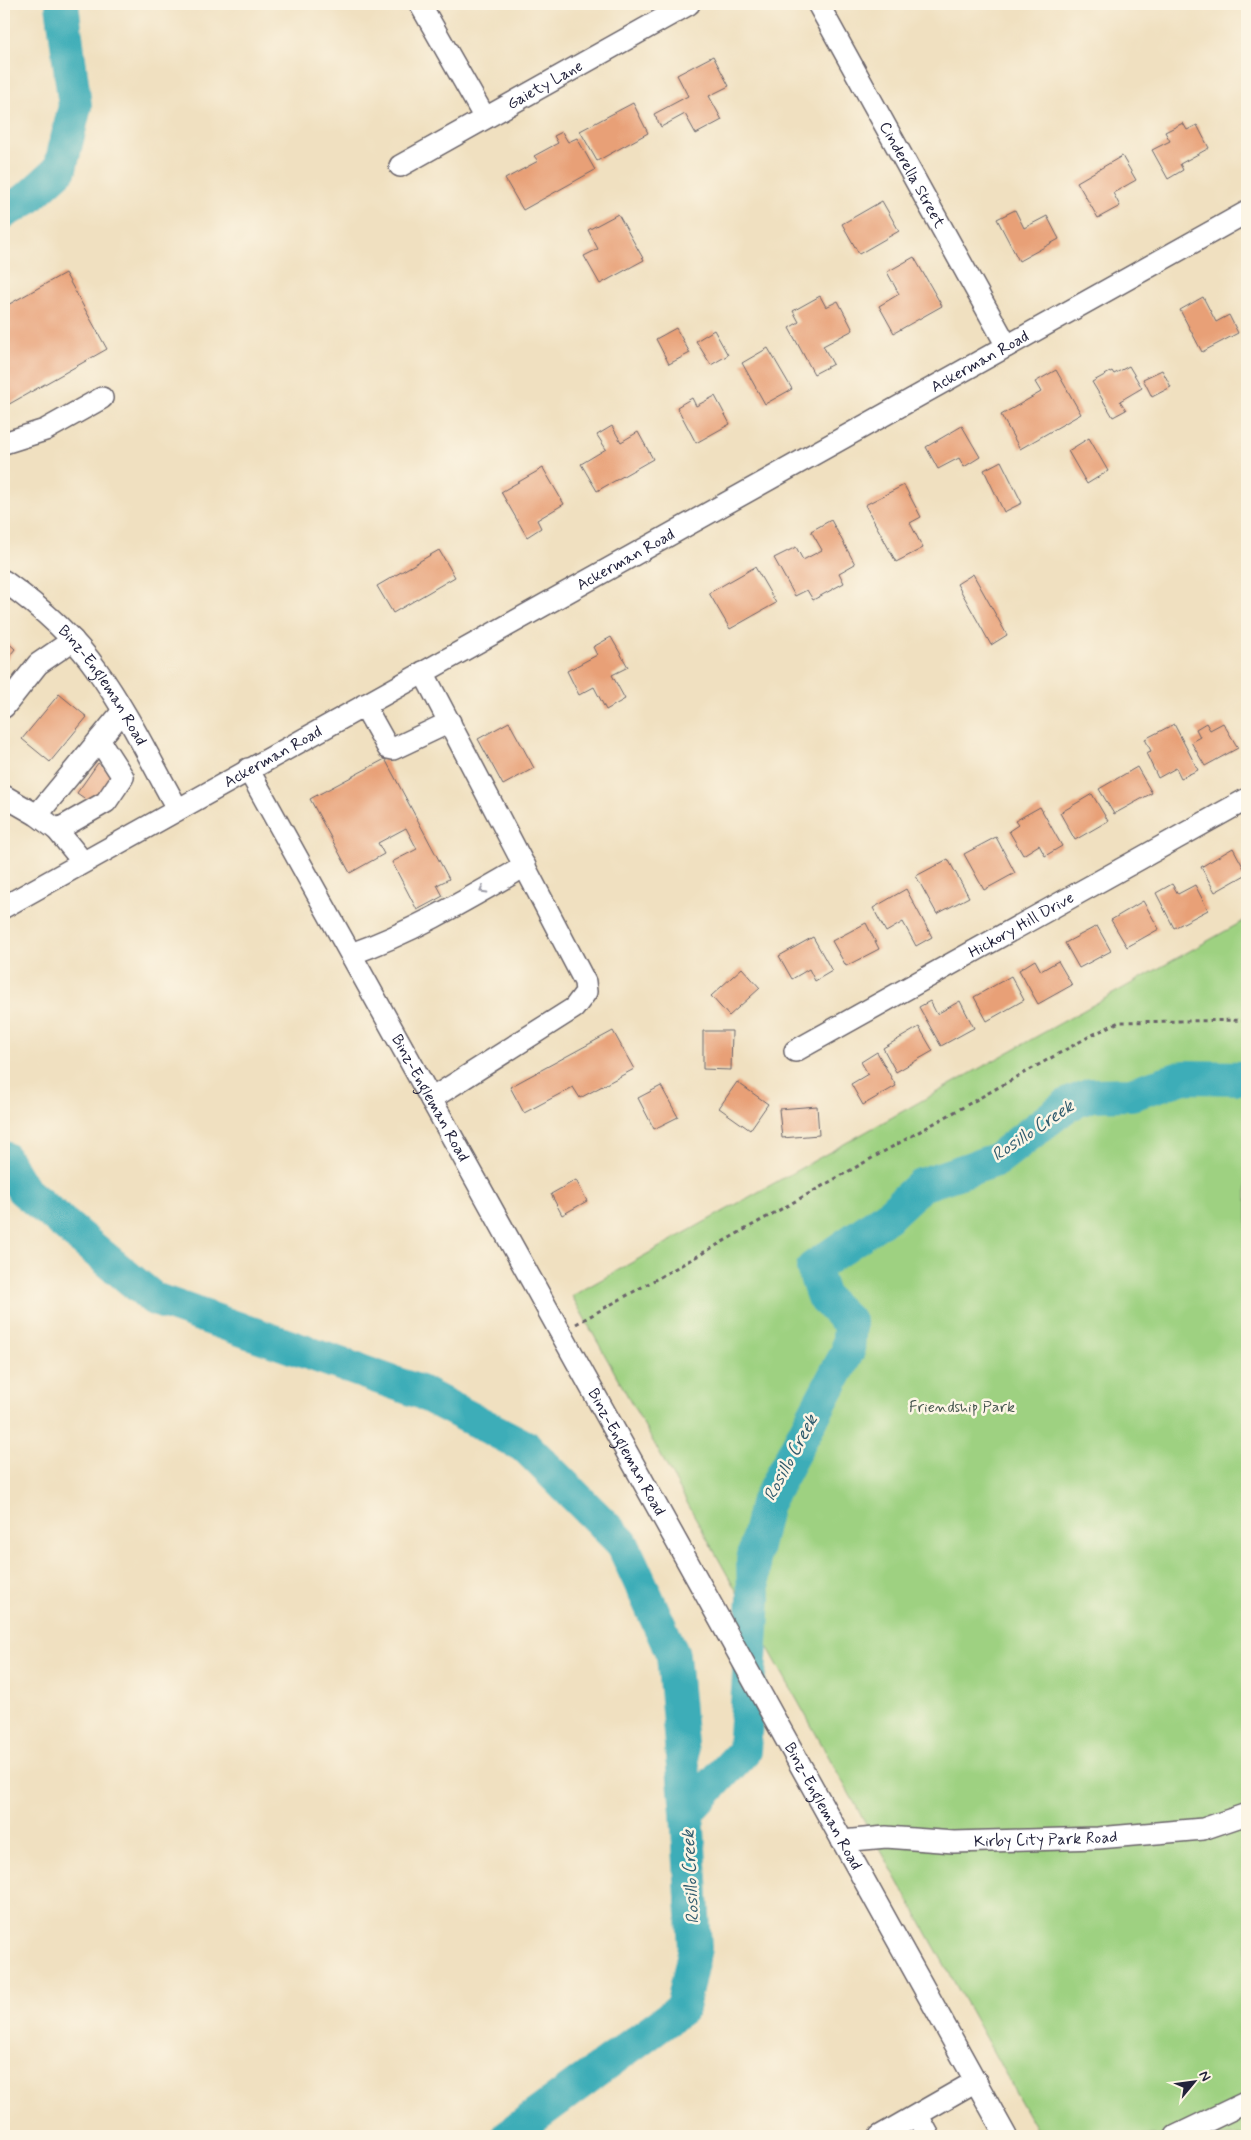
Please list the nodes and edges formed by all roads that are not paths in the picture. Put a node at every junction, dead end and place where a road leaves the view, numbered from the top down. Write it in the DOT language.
graph roads {
  1 [pos="420,4"];
  2 [pos="690,4"];
  3 [pos="818,4"];
  4 [pos="485,118"];
  5 [pos="400,166"];
  6 [pos="1247,212"];
  7 [pos="1006,346"];
  8 [pos="102,398"];
  9 [pos="4,443"];
  10 [pos="4,581"];
  11 [pos="73,640"];
  12 [pos="423,672"];
  13 [pos="364,705"];
  14 [pos="4,707"];
  15 [pos="123,711"];
  16 [pos="450,722"];
  17 [pos="99,740"];
  18 [pos="248,769"];
  19 [pos="4,796"];
  20 [pos="1247,799"];
  21 [pos="177,808"];
  22 [pos="37,815"];
  23 [pos="57,830"];
  24 [pos="83,862"];
  25 [pos="525,866"];
  26 [pos="4,906"];
  27 [pos="351,954"];
  28 [pos="795,1051"];
  29 [pos="431,1099"];
  30 [pos="1247,1814"];
  31 [pos="842,1842"];
  32 [pos="976,2082"];
  33 [pos="1247,2102"];
  34 [pos="918,2116"];
  35 [pos="880,2136"];
  36 [pos="929,2136"];
  37 [pos="1006,2136"];
  38 [pos="1176,2136"];
  1 -- 4 [label="street"];
  2 -- 4 [label="street, Gaiety Lane"];
  3 -- 7 [label="street, Cinderella Street"];
  4 -- 5 [label="street, Gaiety Lane"];
  6 -- 7 [label="street, Ackerman Road"];
  7 -- 12 [label="street, Ackerman Road"];
  8 -- 9 [label="street"];
  10 -- 11 [label="street, Binz-Engleman Road"];
  11 -- 14 [label="street"];
  11 -- 15 [label="street, Binz-Engleman Road"];
  12 -- 13 [label="street, Ackerman Road"];
  12 -- 16 [label="street"];
  13 -- 16 [label="street"];
  13 -- 18 [label="street, Ackerman Road"];
  15 -- 17 [label="street"];
  15 -- 21 [label="street, Binz-Engleman Road"];
  16 -- 25 [label="street"];
  17 -- 22 [label="street"];
  17 -- 23 [label="street"];
  18 -- 21 [label="street, Ackerman Road"];
  18 -- 27 [label="street, Binz-Engleman Road"];
  19 -- 22 [label="street"];
  20 -- 28 [label="street, Hickory Hill Drive"];
  21 -- 24 [label="street, Ackerman Road"];
  22 -- 23 [label="street"];
  23 -- 24 [label="street"];
  24 -- 26 [label="street, Ackerman Road"];
  25 -- 27 [label="street, one-way"];
  25 -- 29 [label="street"];
  27 -- 29 [label="street, Binz-Engleman Road"];
  29 -- 31 [label="street, Binz-Engleman Road"];
  30 -- 31 [label="street, Kirby City Park Road"];
  31 -- 32 [label="street, Binz-Engleman Road"];
  32 -- 34 [label="street"];
  32 -- 37 [label="street, Binz-Engleman Road"];
  33 -- 38 [label="street"];
  34 -- 35 [label="street"];
  34 -- 36 [label="street"];
}
